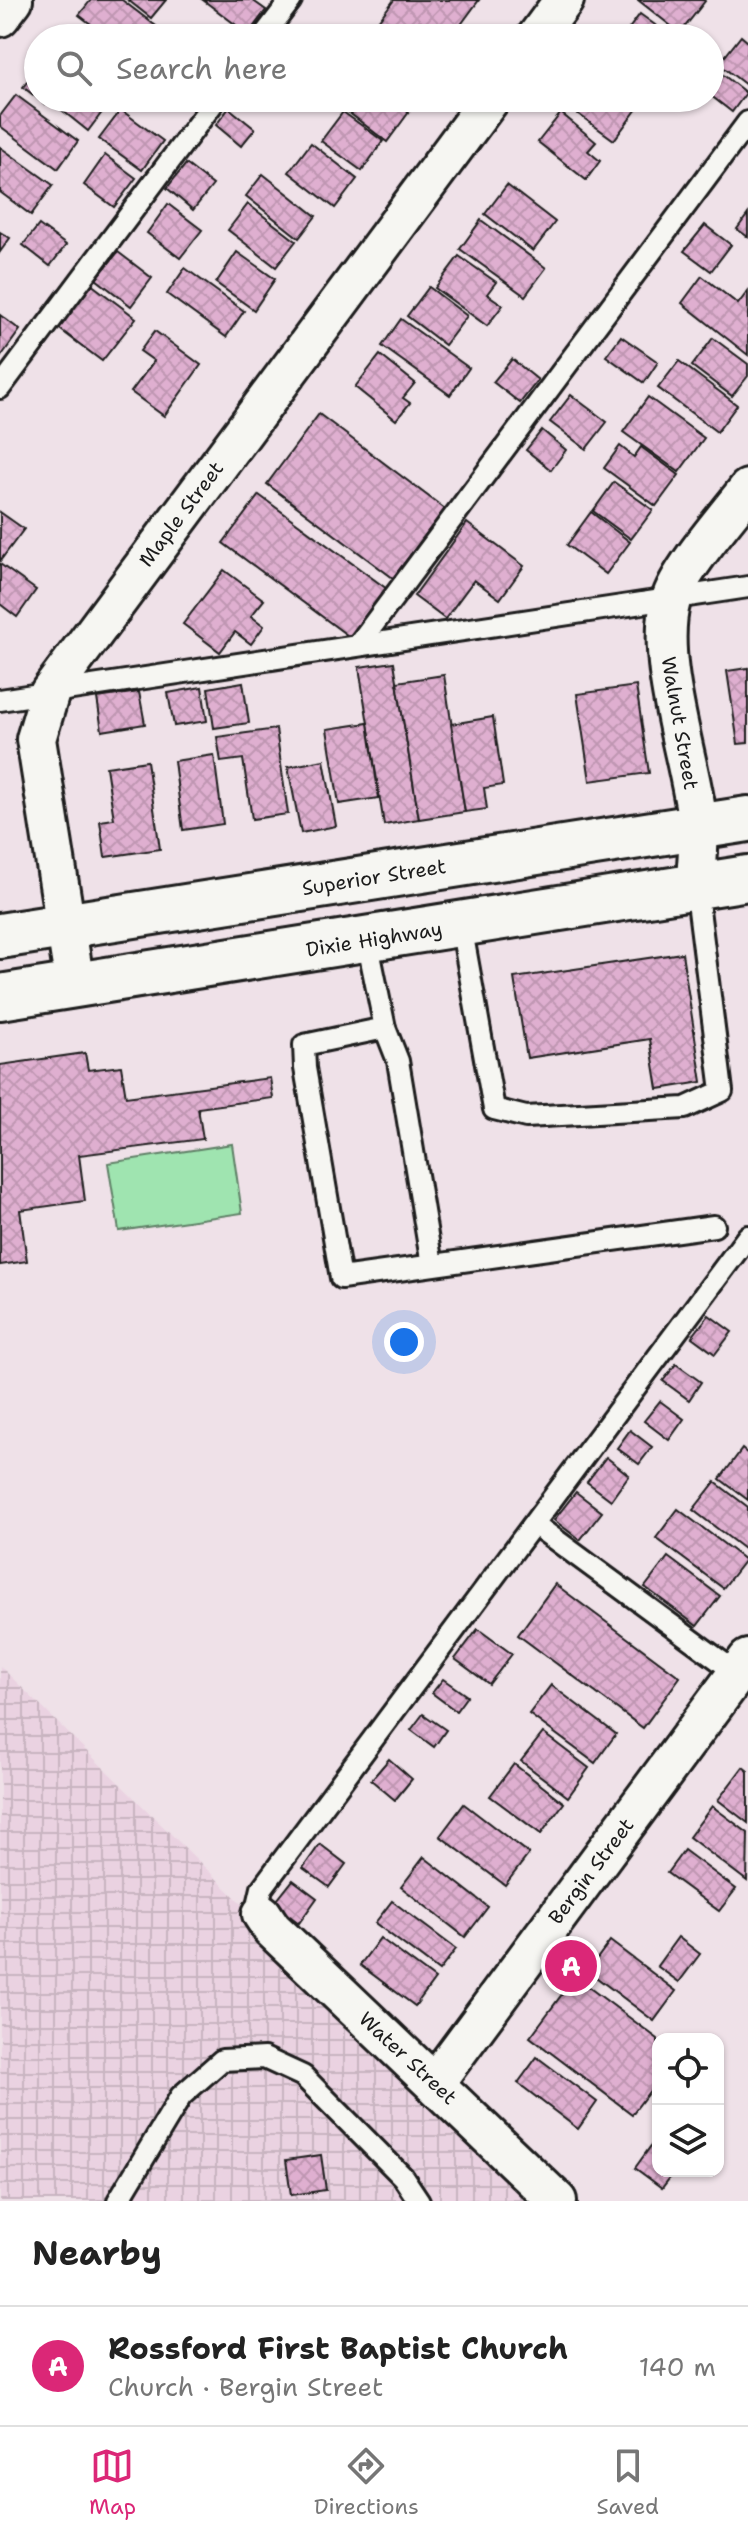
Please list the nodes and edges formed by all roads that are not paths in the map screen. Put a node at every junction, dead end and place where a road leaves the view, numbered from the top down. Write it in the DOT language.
graph roads {
  1 [pos="13,0"];
  2 [pos="291,0"];
  3 [pos="564,0"];
  4 [pos="0,17"];
  5 [pos="273,24"];
  6 [pos="546,24"];
  7 [pos="207,112"];
  8 [pos="481,112"];
  9 [pos="748,122"];
  10 [pos="0,388"];
  11 [pos="748,489"];
  12 [pos="748,587"];
  13 [pos="671,599"];
  14 [pos="358,645"];
  15 [pos="50,692"];
  16 [pos="0,700"];
  17 [pos="748,819"];
  18 [pos="698,826"];
  19 [pos="748,878"];
  20 [pos="696,886"];
  21 [pos="461,925"];
  22 [pos="65,926"];
  23 [pos="0,936"];
  24 [pos="367,940"];
  25 [pos="75,985"];
  26 [pos="0,997"];
  27 [pos="385,1028"];
  28 [pos="714,1226"];
  29 [pos="748,1236"];
  30 [pos="432,1265"];
  31 [pos="534,1524"];
  32 [pos="744,1672"];
  33 [pos="262,1914"];
  34 [pos="435,2082"];
  35 [pos="118,2201"];
  36 [pos="419,2201"];
  37 [pos="557,2201"];
  1 -- 4 [label="street"];
  2 -- 5 [label="lane"];
  3 -- 6 [label="street"];
  7 -- 10 [label="lane"];
  8 -- 15 [label="street, Maple Street"];
  9 -- 14 [label="lane"];
  11 -- 13 [label="street, Walnut Street"];
  12 -- 13 [label="lane"];
  13 -- 14 [label="lane"];
  13 -- 18 [label="street, Walnut Street"];
  14 -- 15 [label="lane"];
  15 -- 16 [label="lane"];
  15 -- 22 [label="street, Maple Street"];
  17 -- 18 [label="main road, Superior Street"];
  18 -- 20 [label="street, Walnut Street"];
  18 -- 22 [label="main road, Superior Street"];
  19 -- 20 [label="main road, Dixie Highway"];
  20 -- 21 [label="main road, Dixie Highway"];
  20 -- 21 [label="lane"];
  21 -- 24 [label="main road, Dixie Highway"];
  22 -- 23 [label="main road, Superior Street"];
  22 -- 25 [label="street, Maple Street"];
  24 -- 25 [label="main road, Dixie Highway"];
  24 -- 27 [label="lane"];
  25 -- 26 [label="main road, Dixie Highway"];
  27 -- 30 [label="lane"];
  27 -- 30 [label="lane"];
  28 -- 30 [label="lane"];
  29 -- 31 [label="lane"];
  31 -- 32 [label="lane"];
  31 -- 33 [label="lane"];
  32 -- 34 [label="street, Bergin Street"];
  33 -- 34 [label="street, Water Street"];
  34 -- 37 [label="street, Water Street"];
  35 -- 36 [label="lane"];
}
